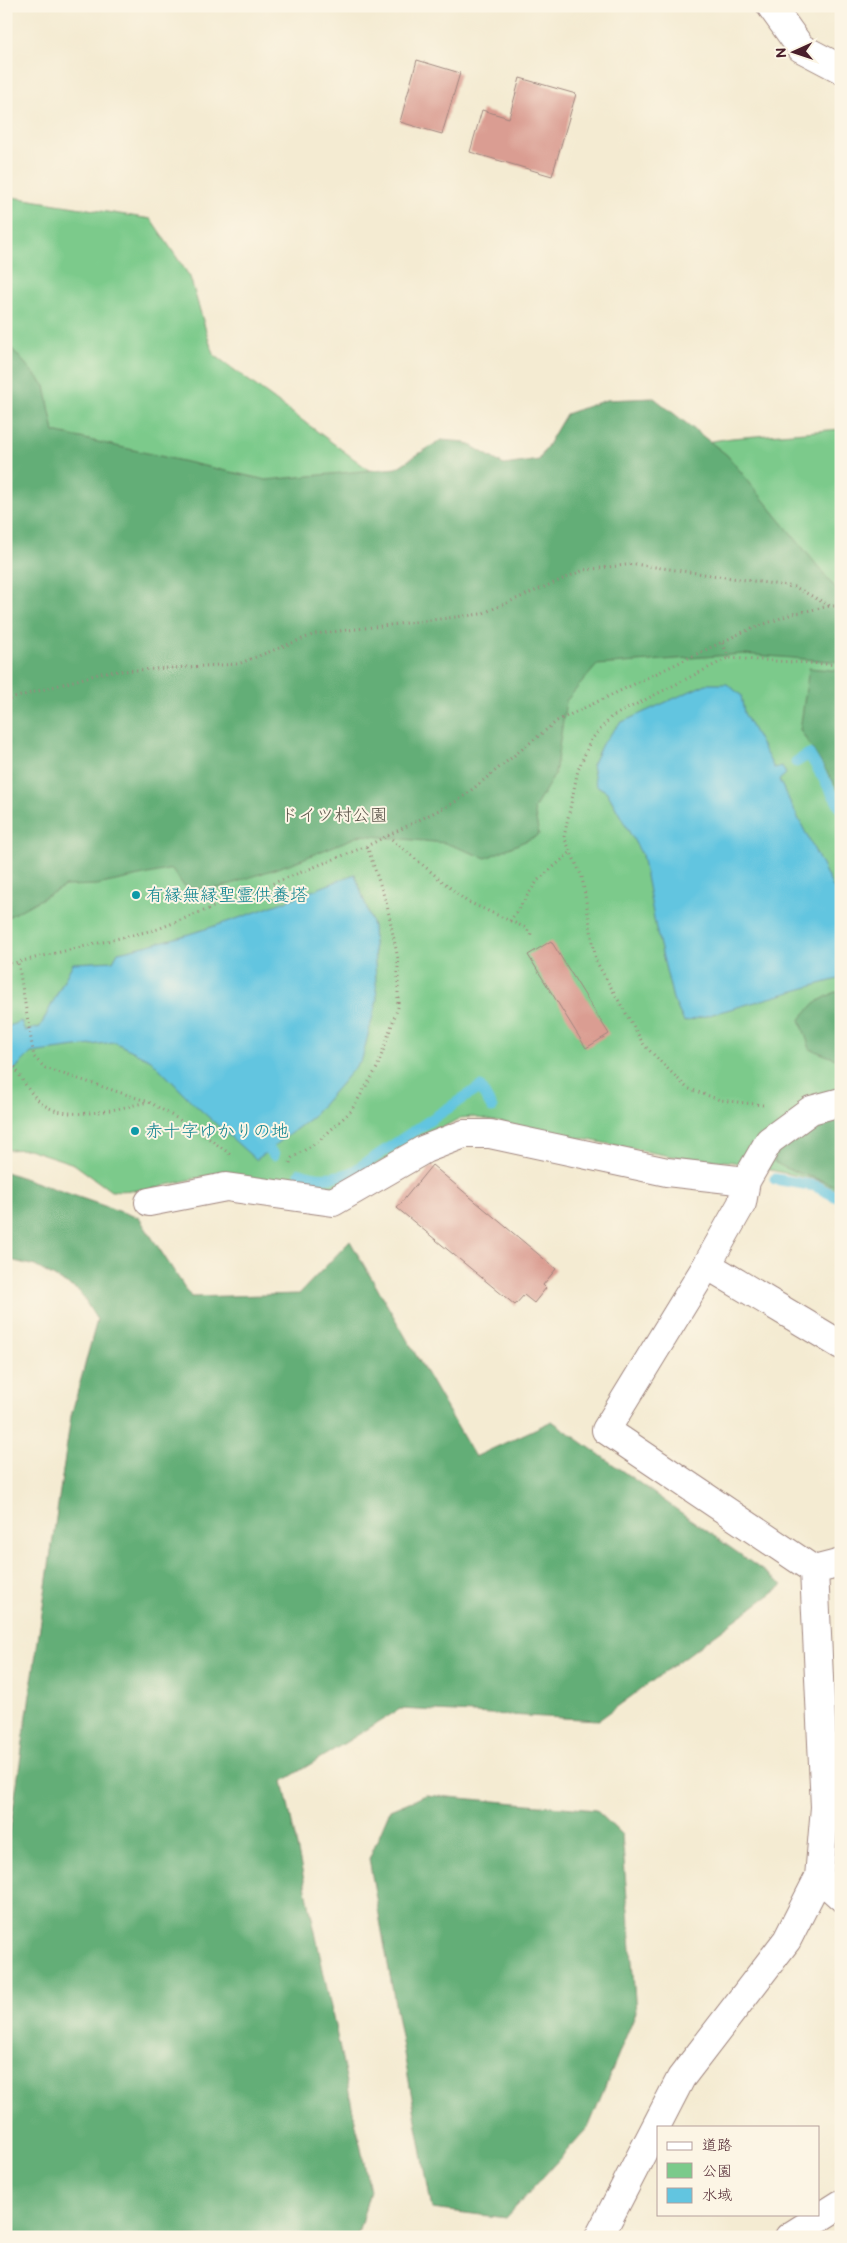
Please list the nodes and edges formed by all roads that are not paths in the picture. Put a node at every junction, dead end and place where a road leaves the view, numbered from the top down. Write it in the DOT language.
graph roads {
  1 [pos="771,6"];
  2 [pos="841,69"];
  3 [pos="841,1102"];
  4 [pos="746,1181"];
  5 [pos="149,1202"];
  6 [pos="707,1265"];
  7 [pos="841,1345"];
  8 [pos="841,1563"];
  9 [pos="814,1570"];
  10 [pos="819,1877"];
  11 [pos="841,1897"];
  12 [pos="841,2204"];
  13 [pos="599,2237"];
  14 [pos="789,2237"];
  1 -- 2 [label="street"];
  3 -- 4 [label="street"];
  4 -- 5 [label="street"];
  4 -- 6 [label="street"];
  6 -- 7 [label="street"];
  6 -- 9 [label="street"];
  8 -- 9 [label="street"];
  9 -- 10 [label="street"];
  10 -- 11 [label="street"];
  10 -- 13 [label="street"];
  12 -- 14 [label="street"];
}
